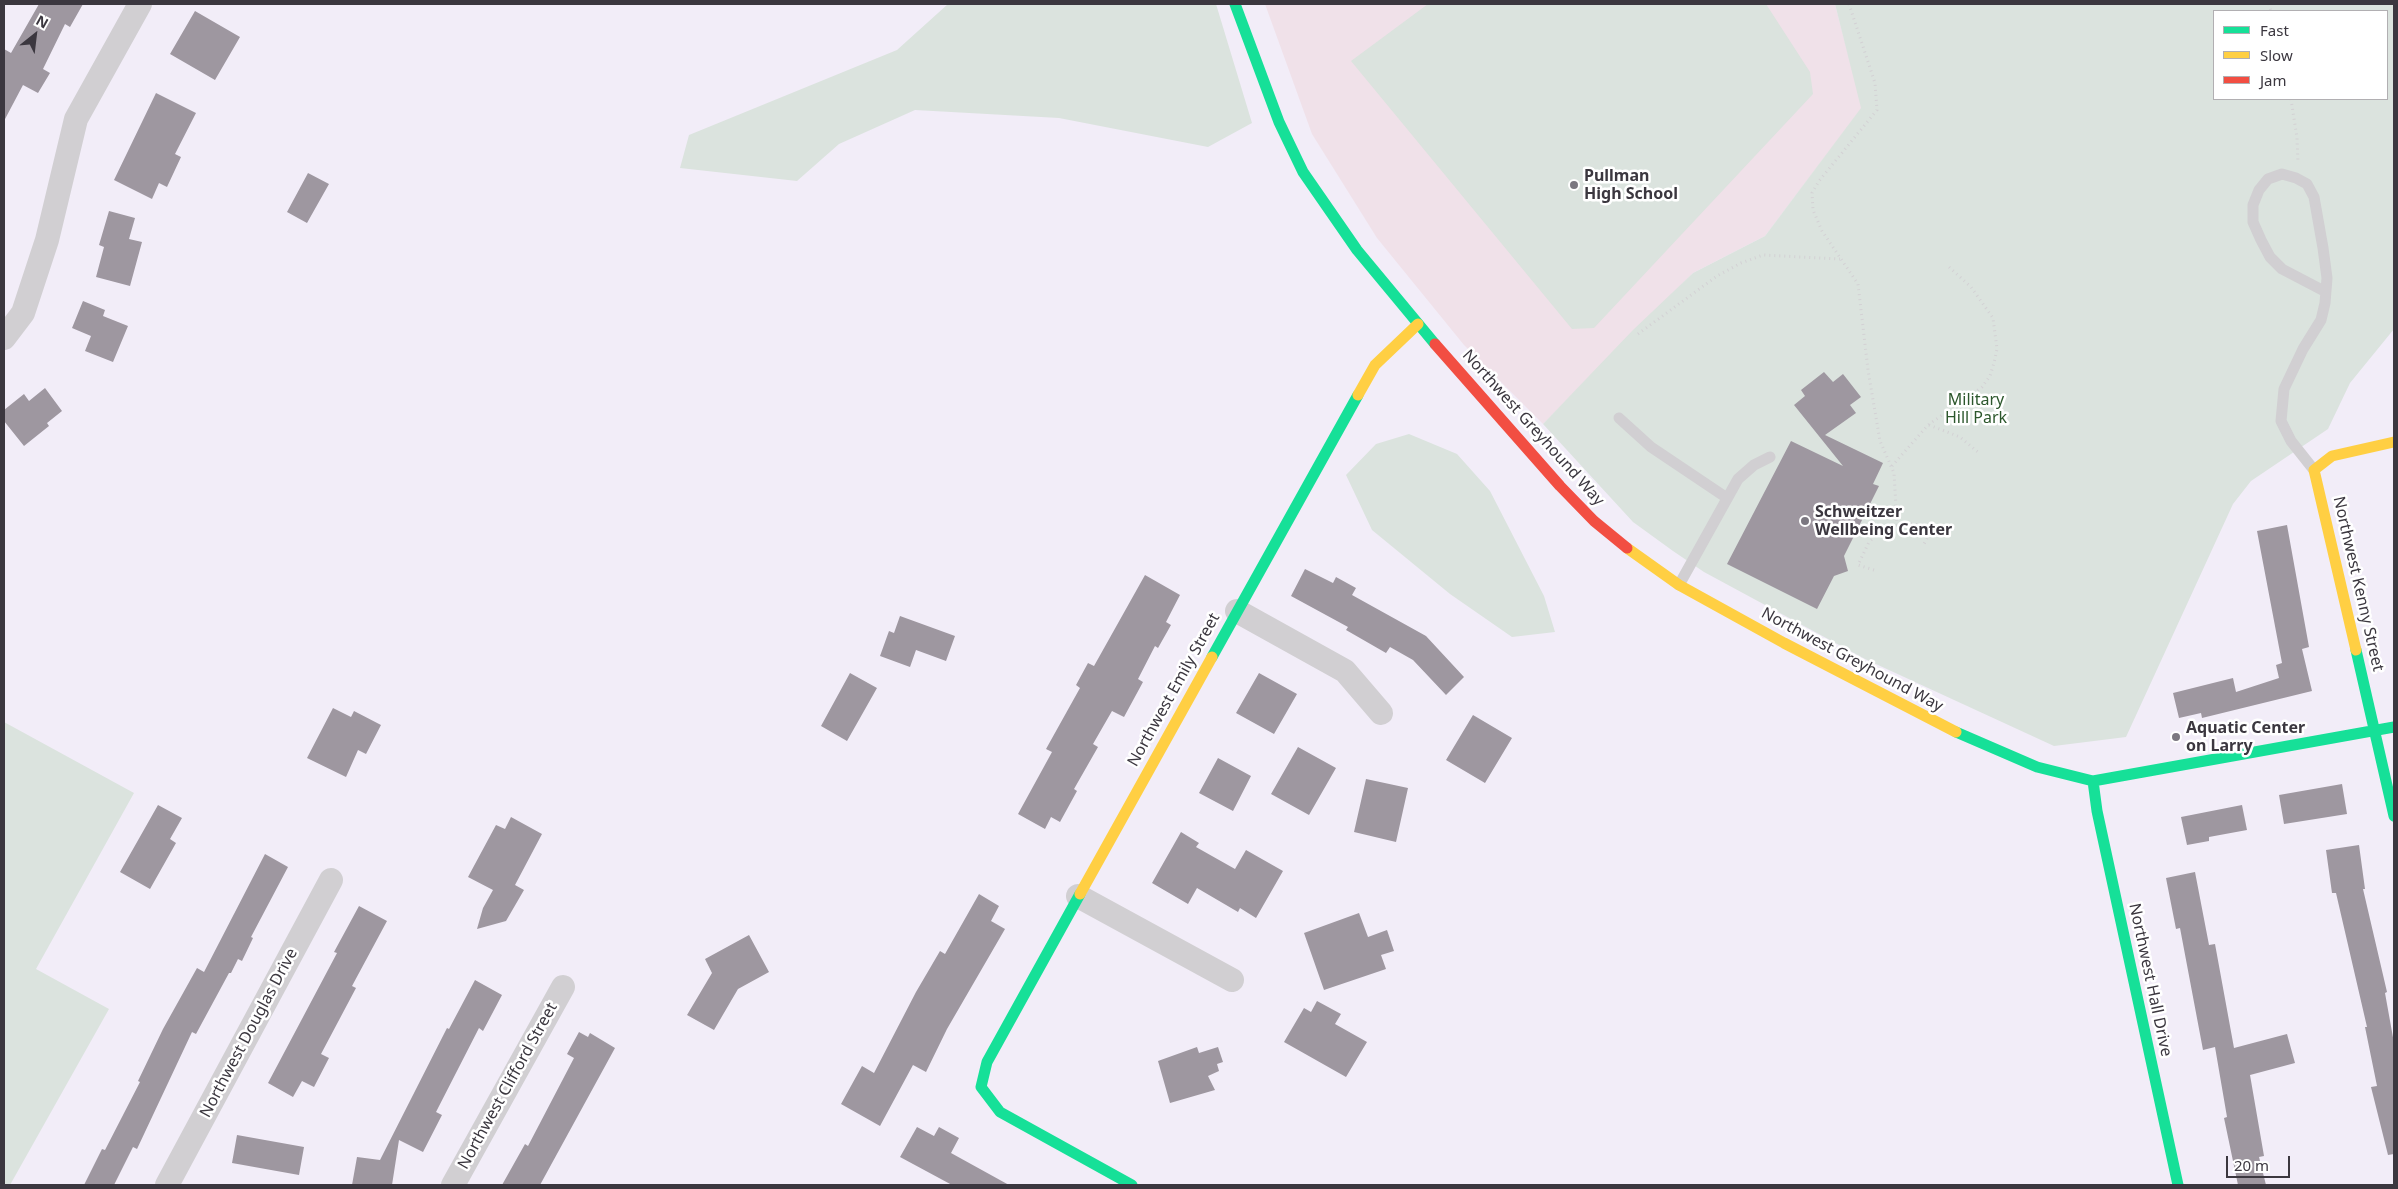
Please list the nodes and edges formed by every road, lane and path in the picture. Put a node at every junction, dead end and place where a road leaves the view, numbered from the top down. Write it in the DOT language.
graph roads {
  1 [pos="140,4"];
  2 [pos="1235,4"];
  3 [pos="1849,4"];
  4 [pos="2291,100"];
  5 [pos="2296,178"];
  6 [pos="1841,259"];
  7 [pos="1949,267"];
  8 [pos="2326,292"];
  9 [pos="1418,324"];
  10 [pos="1638,334"];
  11 [pos="4,338"];
  12 [pos="1620,418"];
  13 [pos="1928,425"];
  14 [pos="2394,442"];
  15 [pos="1979,452"];
  16 [pos="1770,457"];
  17 [pos="1892,466"];
  18 [pos="2314,470"];
  19 [pos="1727,498"];
  20 [pos="1897,524"];
  21 [pos="1924,544"];
  22 [pos="1874,570"];
  23 [pos="1679,585"];
  24 [pos="1237,611"];
  25 [pos="1381,713"];
  26 [pos="2394,727"];
  27 [pos="2376,731"];
  28 [pos="2093,781"];
  29 [pos="2394,816"];
  30 [pos="331,880"];
  31 [pos="1078,896"];
  32 [pos="1232,980"];
  33 [pos="563,987"];
  34 [pos="167,1185"];
  35 [pos="453,1185"];
  36 [pos="1132,1185"];
  37 [pos="2178,1185"];
  1 -- 11 [label="street"];
  2 -- 9 [label="street, Northwest Greyhound Way"];
  3 -- 6 [label="path"];
  4 -- 5 [label="path"];
  5 -- 8 [label="lane"];
  5 -- 8 [label="lane"];
  6 -- 10 [label="path"];
  6 -- 17 [label="path"];
  7 -- 13 [label="path"];
  8 -- 18 [label="lane"];
  9 -- 23 [label="street, Northwest Greyhound Way"];
  9 -- 24 [label="street, Northwest Emily Street"];
  12 -- 19 [label="lane"];
  13 -- 15 [label="path"];
  13 -- 17 [label="path"];
  14 -- 18 [label="street"];
  16 -- 19 [label="lane"];
  17 -- 20 [label="path"];
  18 -- 27 [label="street, Northwest Kenny Street"];
  19 -- 23 [label="lane"];
  20 -- 21 [label="path"];
  20 -- 22 [label="path"];
  23 -- 28 [label="street, Northwest Greyhound Way"];
  24 -- 25 [label="street"];
  24 -- 31 [label="street, Northwest Emily Street"];
  26 -- 27 [label="street"];
  27 -- 28 [label="street"];
  27 -- 29 [label="street, Northwest Kenny Street"];
  28 -- 37 [label="street, Northwest Hall Drive"];
  30 -- 34 [label="street, Northwest Douglas Drive"];
  31 -- 32 [label="street"];
  31 -- 36 [label="street, Northwest Emily Street"];
  33 -- 35 [label="street, Northwest Clifford Street"];
}
